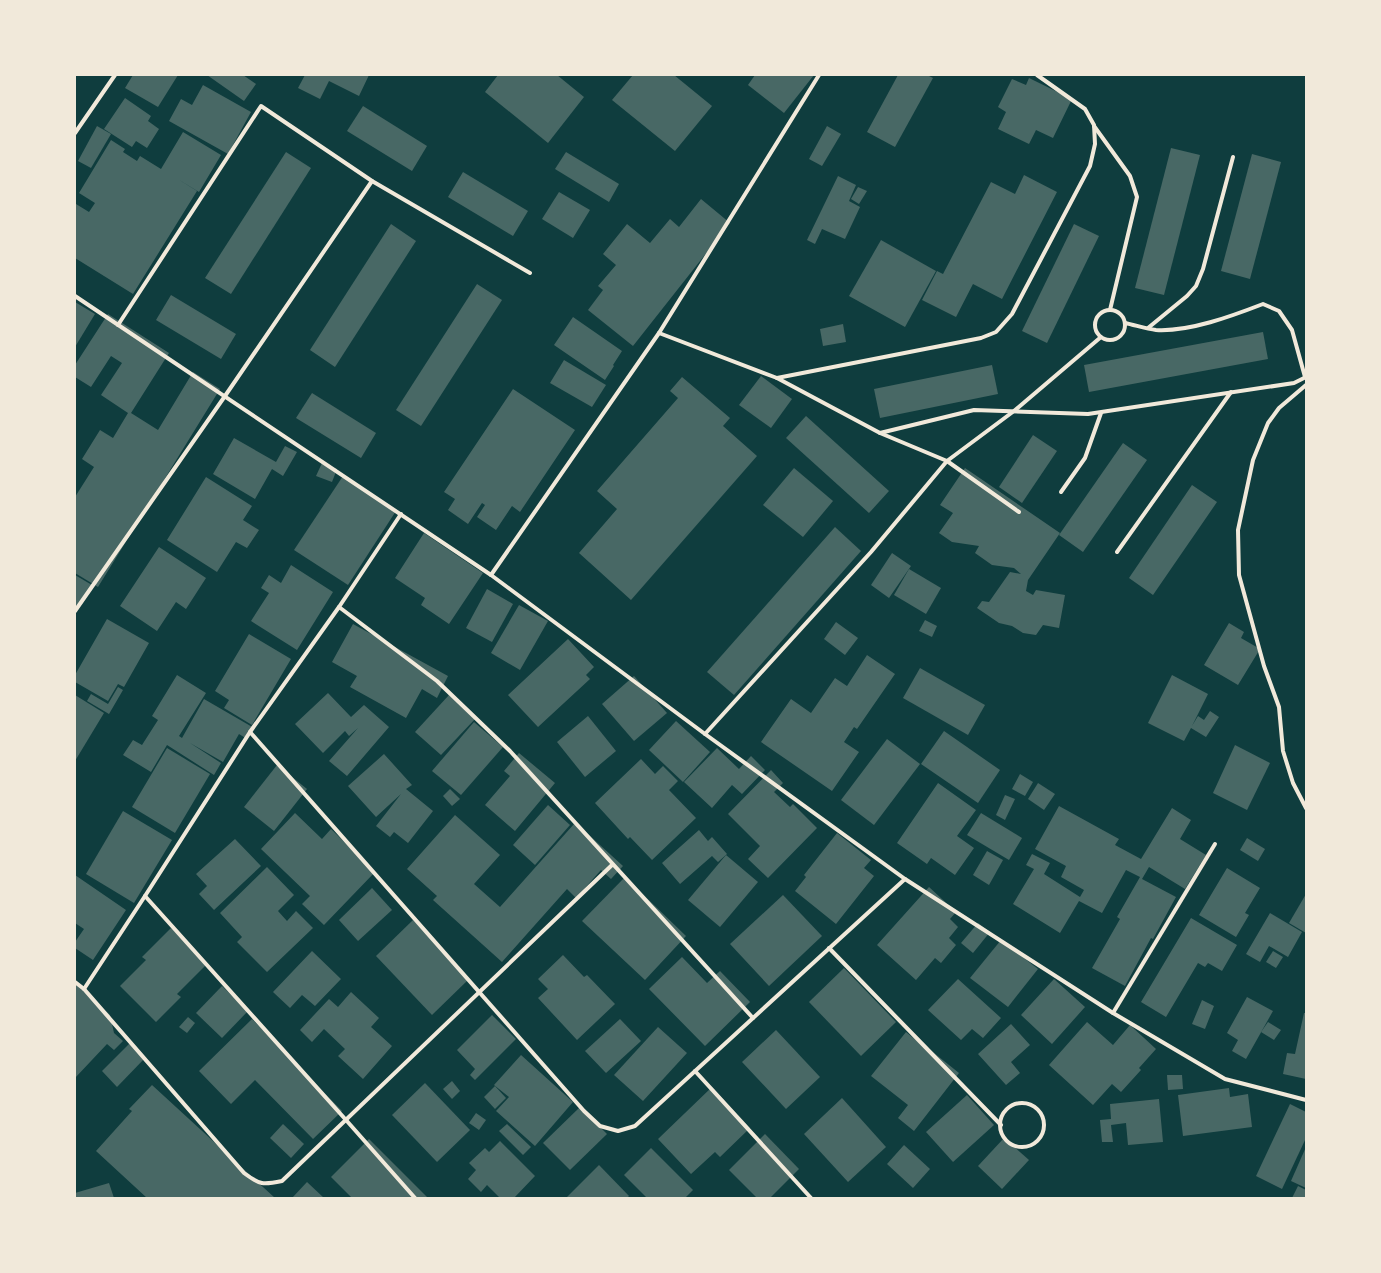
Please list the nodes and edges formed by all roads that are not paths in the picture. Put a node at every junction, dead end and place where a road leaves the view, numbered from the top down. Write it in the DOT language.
graph roads {
  1 [pos="115,75"];
  2 [pos="819,75"];
  3 [pos="1037,75"];
  4 [pos="1094,125"];
  5 [pos="75,132"];
  6 [pos="1233,157"];
  7 [pos="372,181"];
  8 [pos="530,274"];
  9 [pos="75,296"];
  10 [pos="1110,310"];
  11 [pos="1125,323"];
  12 [pos="118,325"];
  13 [pos="1148,328"];
  14 [pos="659,333"];
  15 [pos="1101,337"];
  16 [pos="1306,377"];
  17 [pos="777,378"];
  18 [pos="1306,385"];
  19 [pos="1231,392"];
  20 [pos="225,396"];
  21 [pos="1014,411"];
  22 [pos="1100,413"];
  23 [pos="880,433"];
  24 [pos="947,461"];
  25 [pos="1061,492"];
  26 [pos="1019,512"];
  27 [pos="401,514"];
  28 [pos="1117,552"];
  29 [pos="491,575"];
  30 [pos="339,607"];
  31 [pos="75,612"];
  32 [pos="250,732"];
  33 [pos="705,734"];
  34 [pos="1306,808"];
  35 [pos="1215,844"];
  36 [pos="612,865"];
  37 [pos="905,879"];
  38 [pos="145,896"];
  39 [pos="829,948"];
  40 [pos="75,982"];
  41 [pos="84,989"];
  42 [pos="479,993"];
  43 [pos="1113,1012"];
  44 [pos="753,1018"];
  45 [pos="695,1071"];
  46 [pos="1306,1100"];
  47 [pos="346,1120"];
  48 [pos="1001,1126"];
  49 [pos="414,1198"];
  50 [pos="811,1198"];
  1 -- 5 [label="street"];
  2 -- 14 [label="street"];
  3 -- 4 [label="street"];
  4 -- 10 [label="street"];
  4 -- 17 [label="street"];
  6 -- 13 [label="street"];
  7 -- 8 [label="street"];
  7 -- 12 [label="street"];
  7 -- 20 [label="street"];
  9 -- 12 [label="street"];
  10 -- 11 [label="street"];
  10 -- 15 [label="street"];
  11 -- 13 [label="street"];
  11 -- 15 [label="street"];
  12 -- 20 [label="street"];
  13 -- 16 [label="street"];
  14 -- 17 [label="street"];
  14 -- 29 [label="street"];
  15 -- 21 [label="street"];
  16 -- 19 [label="street"];
  17 -- 23 [label="street"];
  18 -- 34 [label="street"];
  19 -- 22 [label="street"];
  19 -- 28 [label="street"];
  20 -- 27 [label="street"];
  20 -- 31 [label="street"];
  21 -- 22 [label="street"];
  21 -- 23 [label="street"];
  21 -- 24 [label="street"];
  22 -- 25 [label="street"];
  23 -- 24 [label="street"];
  24 -- 26 [label="street"];
  24 -- 33 [label="street"];
  27 -- 29 [label="street"];
  27 -- 30 [label="street"];
  29 -- 33 [label="street"];
  30 -- 32 [label="street"];
  30 -- 36 [label="street"];
  32 -- 38 [label="street"];
  32 -- 42 [label="street"];
  33 -- 37 [label="street"];
  35 -- 43 [label="street"];
  36 -- 42 [label="street"];
  36 -- 44 [label="street"];
  37 -- 39 [label="street"];
  37 -- 43 [label="street"];
  38 -- 41 [label="street"];
  38 -- 47 [label="street"];
  39 -- 44 [label="street"];
  39 -- 48 [label="street"];
  40 -- 41 [label="street"];
  41 -- 47 [label="street"];
  42 -- 45 [label="street"];
  42 -- 47 [label="street"];
  43 -- 46 [label="street"];
  44 -- 45 [label="street"];
  45 -- 50 [label="street"];
  47 -- 49 [label="street"];
  48 -- 48 [label="street"];
}
